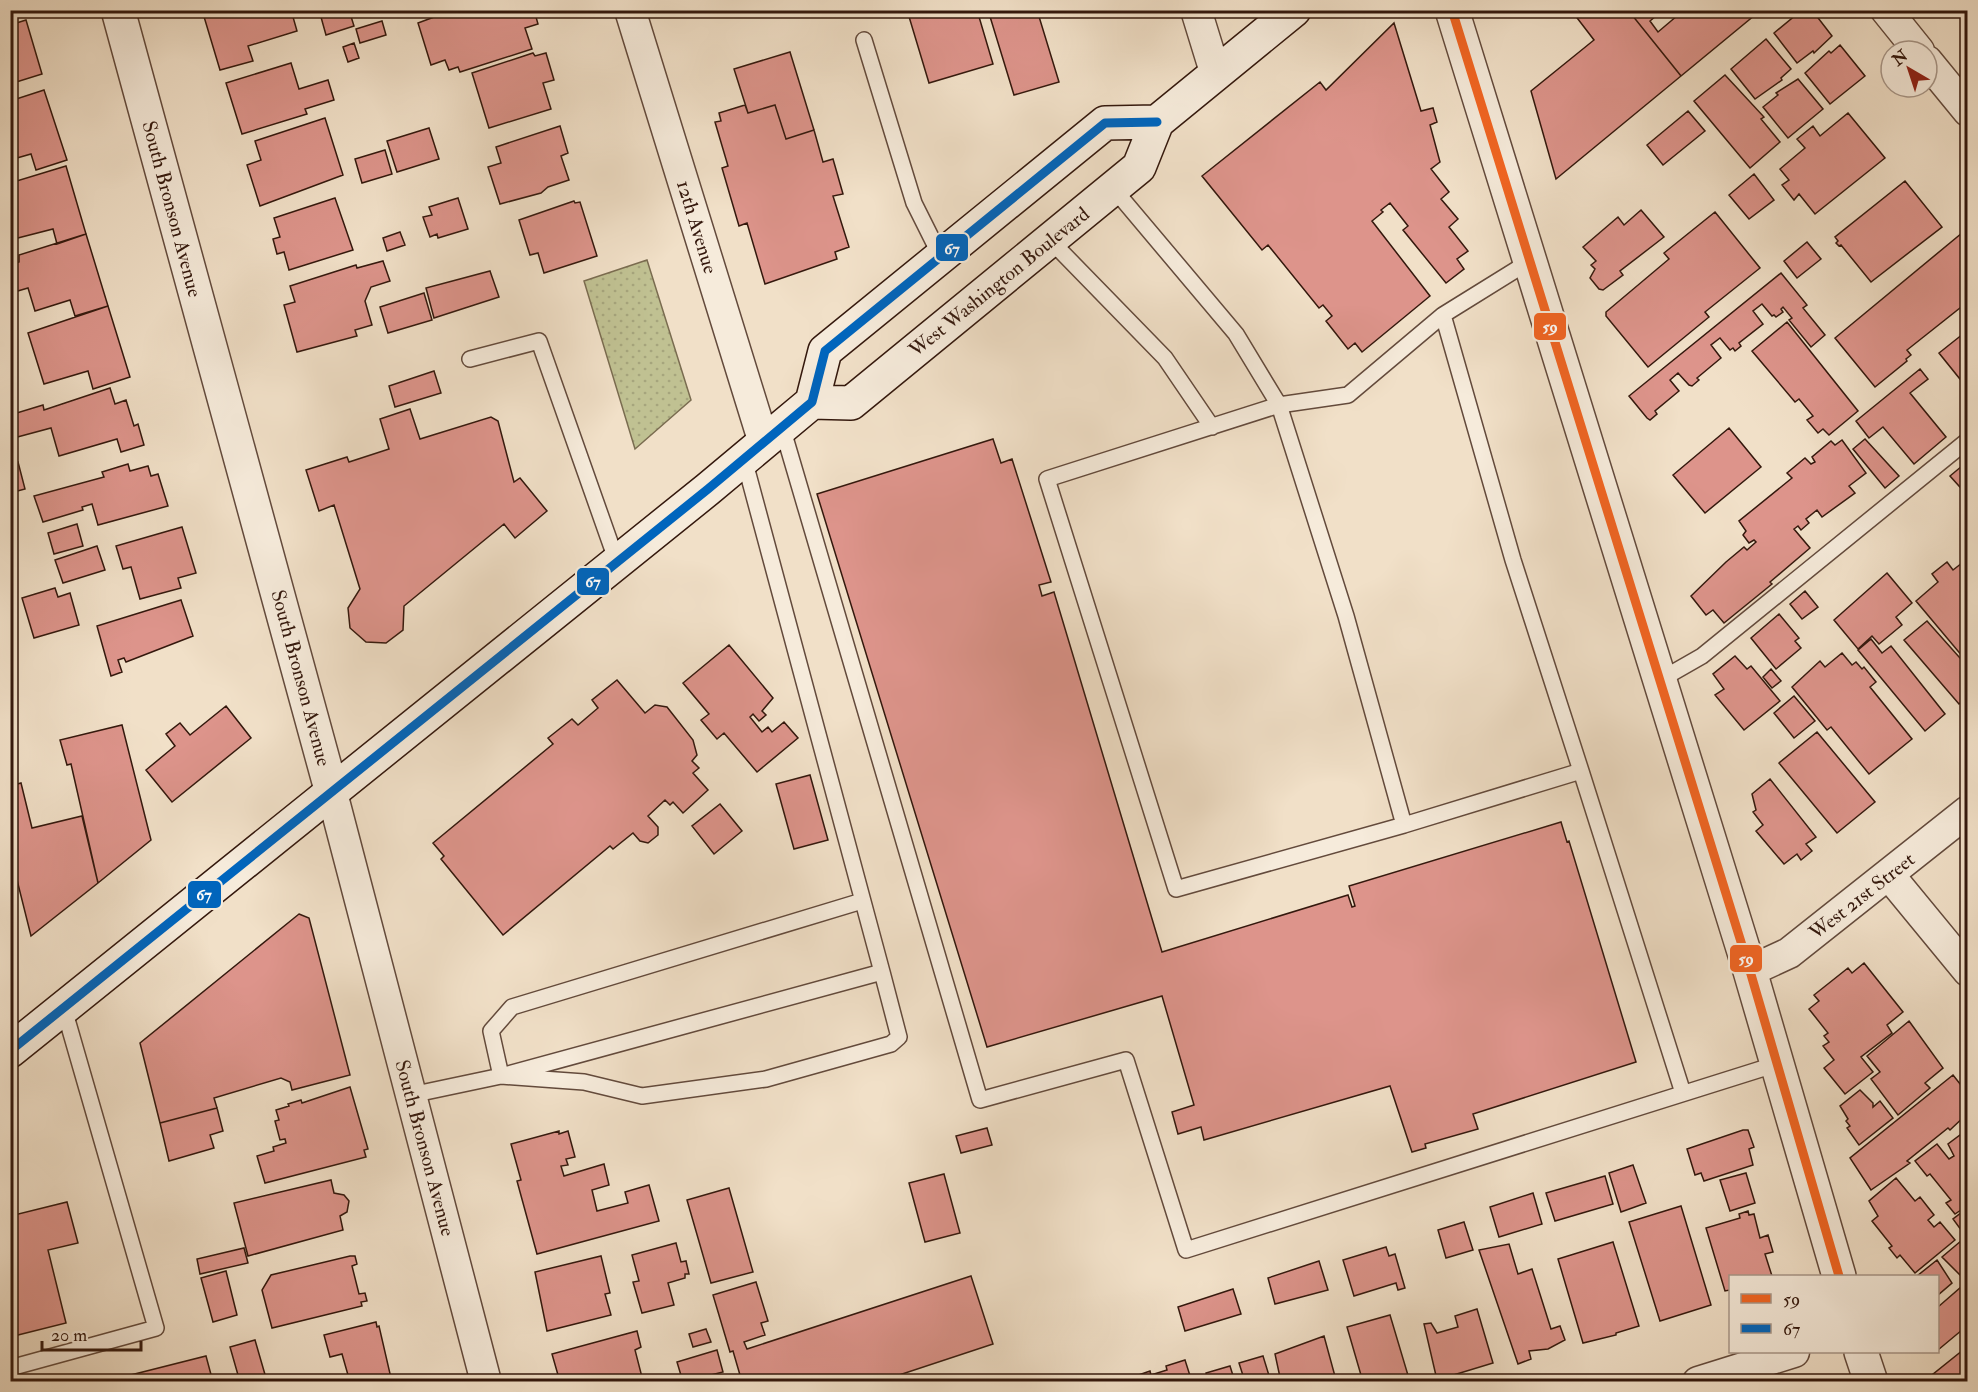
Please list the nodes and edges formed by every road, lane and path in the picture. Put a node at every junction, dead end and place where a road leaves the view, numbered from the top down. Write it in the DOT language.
graph roads {
  1 [pos="118,10"];
  2 [pos="630,10"];
  3 [pos="1196,10"];
  4 [pos="1294,10"];
  5 [pos="1452,10"];
  6 [pos="1886,10"];
  7 [pos="1909,39"];
  8 [pos="864,40"];
  9 [pos="1216,75"];
  10 [pos="1939,76"];
  11 [pos="1968,111"];
  12 [pos="1157,122"];
  13 [pos="1113,188"];
  14 [pos="1050,240"];
  15 [pos="941,257"];
  16 [pos="1530,261"];
  17 [pos="1443,315"];
  18 [pos="470,359"];
  19 [pos="812,402"];
  20 [pos="1279,405"];
  21 [pos="1212,427"];
  22 [pos="1968,440"];
  23 [pos="763,443"];
  24 [pos="616,562"];
  25 [pos="1660,680"];
  26 [pos="1581,771"];
  27 [pos="332,793"];
  28 [pos="1968,811"];
  29 [pos="1404,825"];
  30 [pos="1889,875"];
  31 [pos="862,901"];
  32 [pos="1750,971"];
  33 [pos="882,972"];
  34 [pos="1968,972"];
  35 [pos="64,1009"];
  36 [pos="10,1051"];
  37 [pos="1777,1064"];
  38 [pos="501,1076"];
  39 [pos="1683,1093"];
  40 [pos="411,1095"];
  41 [pos="1839,1275"];
  42 [pos="1791,1353"];
  43 [pos="1861,1353"];
  44 [pos="10,1368"];
  45 [pos="486,1382"];
  46 [pos="1698,1382"];
  47 [pos="1871,1382"];
  1 -- 27 [label="street, South Bronson Avenue"];
  2 -- 23 [label="street, 12th Avenue"];
  3 -- 9 [label="street"];
  4 -- 9 [label="street, West Washington Boulevard"];
  5 -- 16 [label="street"];
  6 -- 7 [label="street"];
  8 -- 15 [label="lane"];
  9 -- 12 [label="street, West Washington Boulevard"];
  10 -- 11 [label="street"];
  12 -- 13 [label="street, West Washington Boulevard"];
  12 -- 15 [label="street"];
  13 -- 14 [label="street, West Washington Boulevard"];
  13 -- 20 [label="lane"];
  14 -- 19 [label="street, West Washington Boulevard"];
  14 -- 21 [label="lane"];
  15 -- 19 [label="street"];
  16 -- 17 [label="lane"];
  16 -- 25 [label="street"];
  17 -- 20 [label="lane"];
  17 -- 26 [label="lane"];
  18 -- 24 [label="lane"];
  19 -- 23 [label="street"];
  20 -- 21 [label="lane"];
  20 -- 29 [label="lane"];
  21 -- 29 [label="lane"];
  22 -- 25 [label="lane"];
  23 -- 24 [label="street"];
  23 -- 31 [label="lane"];
  23 -- 39 [label="lane"];
  24 -- 27 [label="street"];
  25 -- 32 [label="street"];
  26 -- 29 [label="lane"];
  26 -- 39 [label="lane"];
  27 -- 35 [label="street"];
  27 -- 40 [label="street, South Bronson Avenue"];
  28 -- 30 [label="street, West 21st Street"];
  30 -- 32 [label="street, West 21st Street"];
  30 -- 34 [label="street"];
  31 -- 33 [label="lane"];
  31 -- 38 [label="lane"];
  32 -- 37 [label="street"];
  33 -- 38 [label="lane"];
  33 -- 38 [label="lane"];
  35 -- 36 [label="street"];
  35 -- 44 [label="lane"];
  37 -- 39 [label="lane"];
  37 -- 41 [label="street"];
  38 -- 40 [label="lane"];
  40 -- 45 [label="street, South Bronson Avenue"];
  42 -- 46 [label="street"];
  43 -- 47 [label="street"];
}
